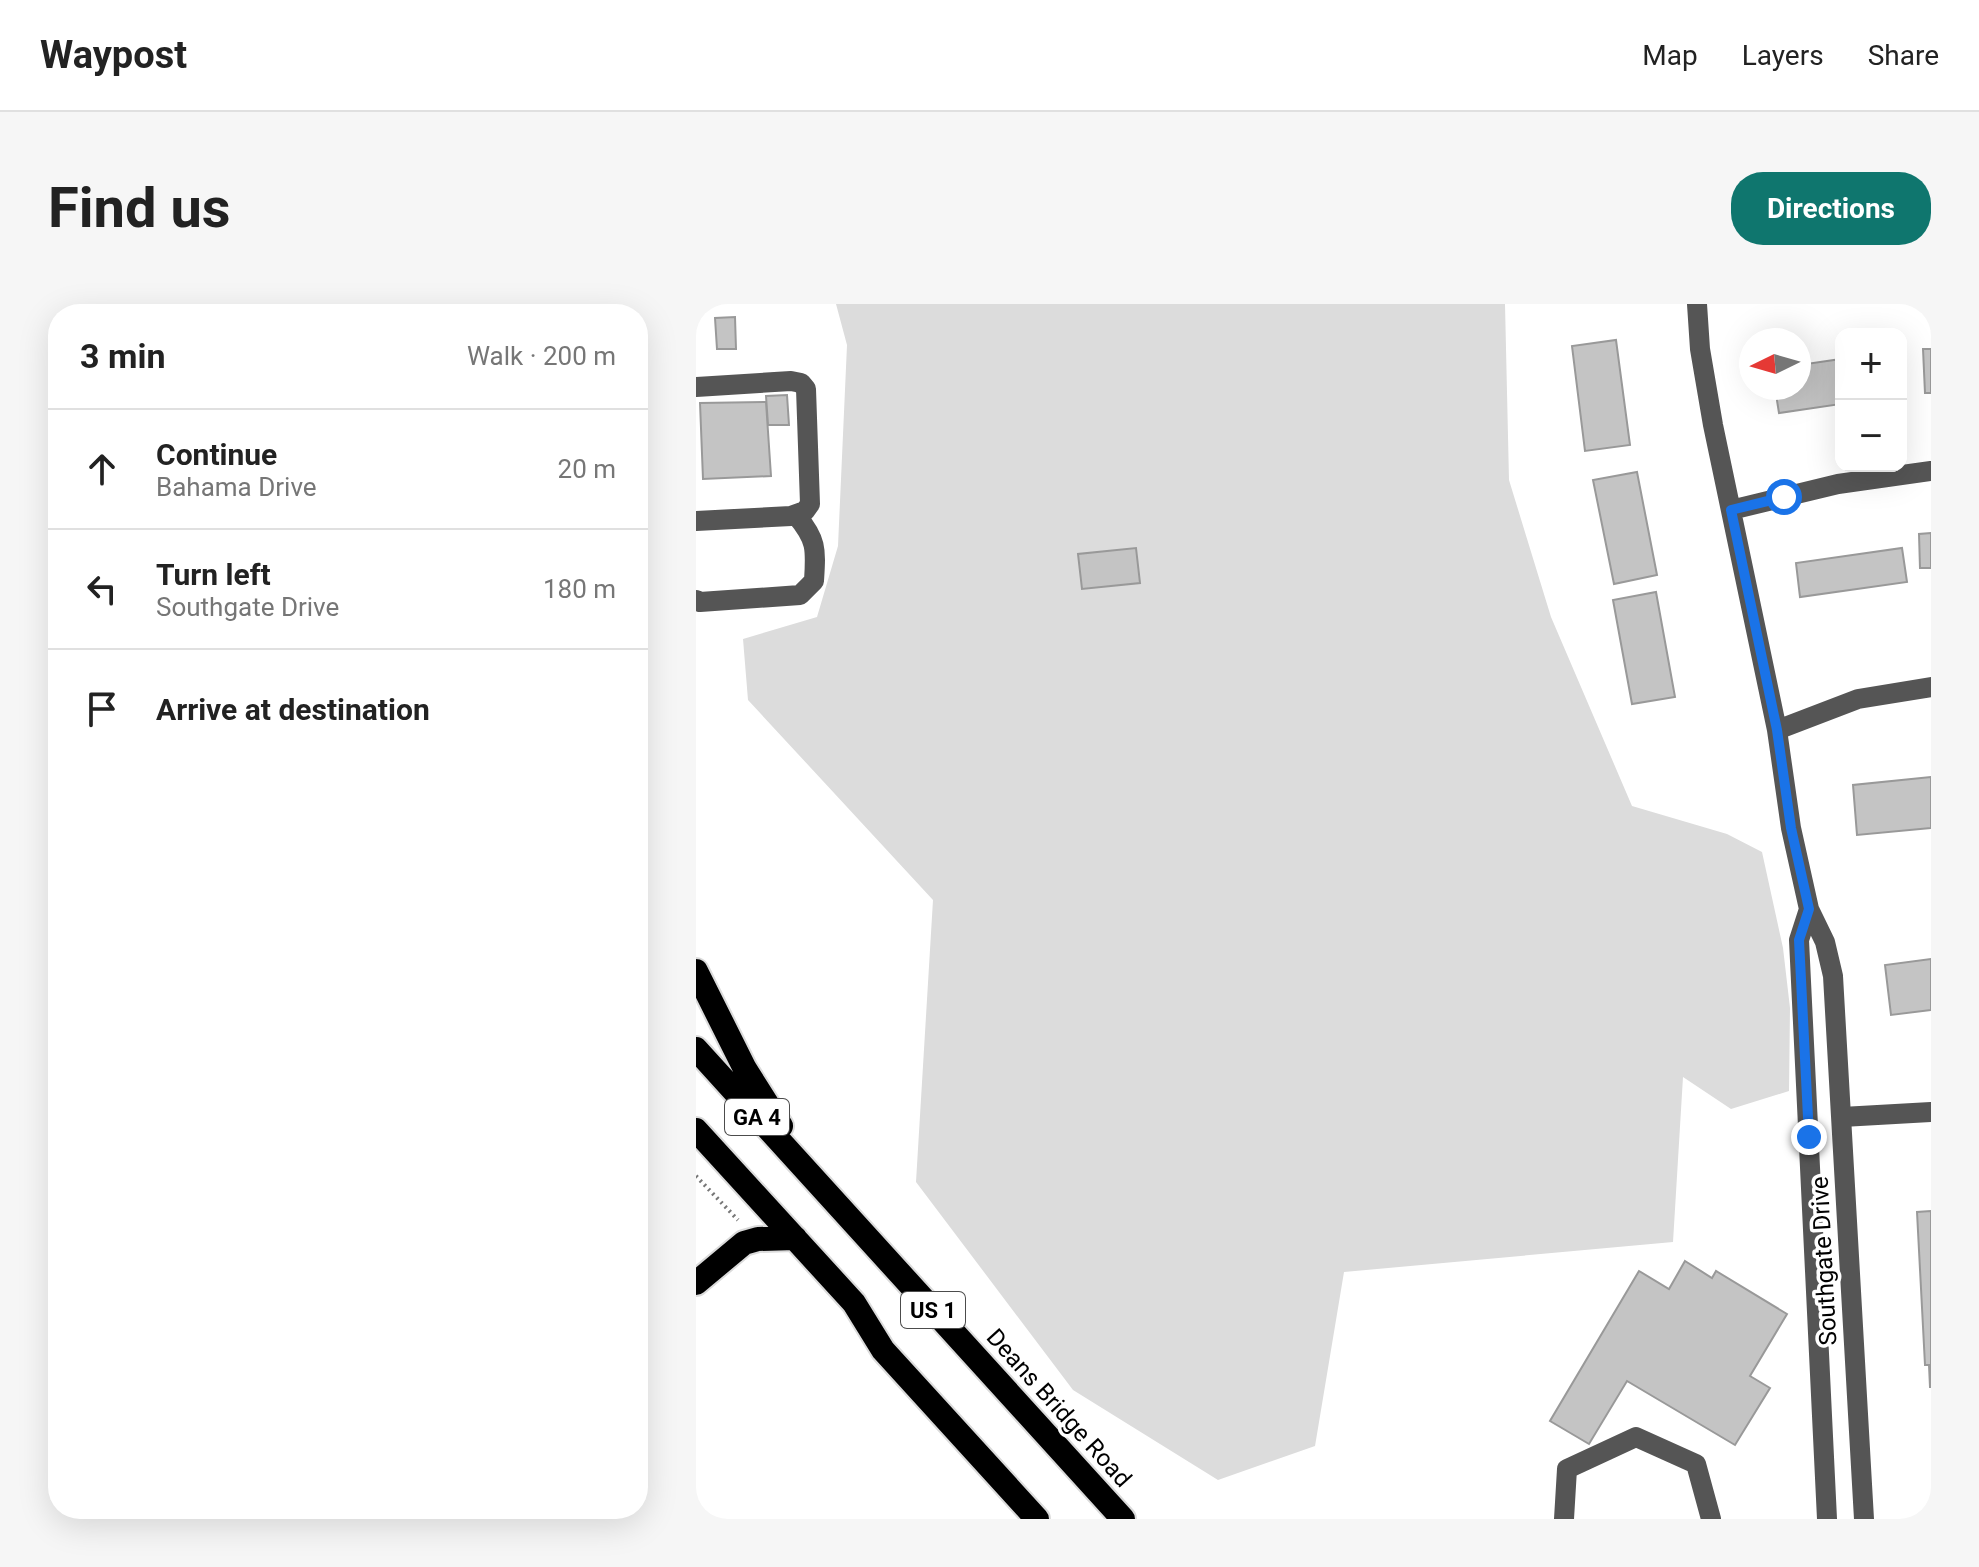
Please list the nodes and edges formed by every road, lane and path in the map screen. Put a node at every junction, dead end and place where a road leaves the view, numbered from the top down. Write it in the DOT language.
graph roads {
  1 [pos="1697,304"];
  2 [pos="696,387"];
  3 [pos="1931,471"];
  4 [pos="1731,510"];
  5 [pos="796,515"];
  6 [pos="696,521"];
  7 [pos="696,600"];
  8 [pos="1931,687"];
  9 [pos="1777,730"];
  10 [pos="1809,909"];
  11 [pos="696,971"];
  12 [pos="696,1049"];
  13 [pos="1931,1112"];
  14 [pos="1842,1117"];
  15 [pos="696,1130"];
  16 [pos="696,1176"];
  17 [pos="819,1186"];
  18 [pos="744,1226"];
  19 [pos="795,1238"];
  20 [pos="696,1283"];
  21 [pos="1116,1510"];
  22 [pos="1037,1519"];
  23 [pos="1564,1519"];
  24 [pos="1711,1519"];
  25 [pos="1827,1519"];
  26 [pos="1864,1519"];
  1 -- 4 [label="street, Southgate Drive"];
  2 -- 5 [label="street"];
  3 -- 4 [label="street"];
  4 -- 9 [label="street, Southgate Drive"];
  5 -- 6 [label="street"];
  5 -- 7 [label="street"];
  8 -- 9 [label="street"];
  9 -- 10 [label="street, Southgate Drive"];
  10 -- 14 [label="street, Southgate Drive"];
  10 -- 25 [label="street, Southgate Drive"];
  11 -- 17 [label="highway, US 1"];
  12 -- 17 [label="highway, Deans Bridge Road / GA 4"];
  13 -- 14 [label="street"];
  14 -- 26 [label="street, Southgate Drive"];
  15 -- 19 [label="highway, US 1"];
  16 -- 18 [label="path"];
  17 -- 21 [label="highway, Deans Bridge Road / US 1"];
  19 -- 20 [label="highway"];
  19 -- 22 [label="highway, US 1"];
  23 -- 24 [label="street"];
}
